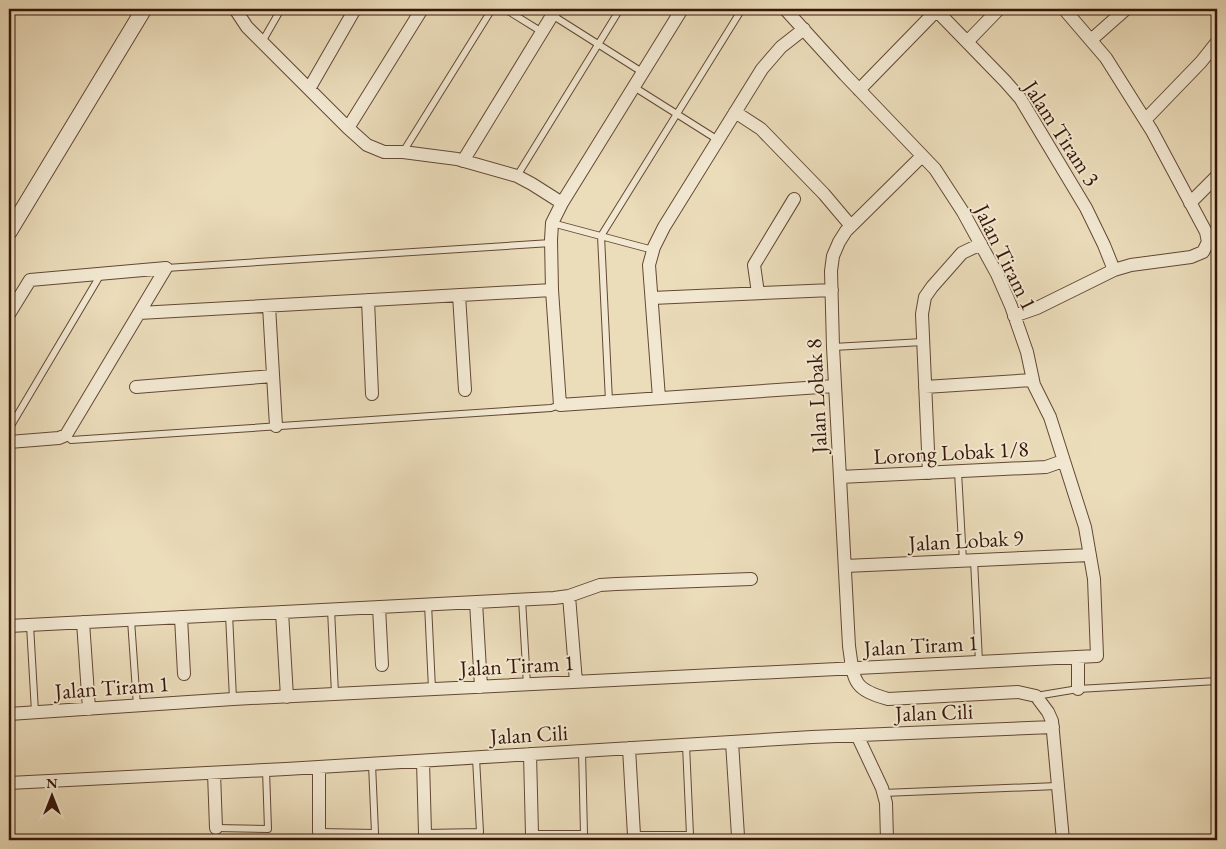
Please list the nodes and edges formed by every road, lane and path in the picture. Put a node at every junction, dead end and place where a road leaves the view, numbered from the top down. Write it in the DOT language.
graph roads {
  1 [pos="144,9"];
  2 [pos="235,9"];
  3 [pos="281,9"];
  4 [pos="355,9"];
  5 [pos="422,9"];
  6 [pos="492,9"];
  7 [pos="504,9"];
  8 [pos="620,9"];
  9 [pos="682,9"];
  10 [pos="742,9"];
  11 [pos="785,9"];
  12 [pos="999,9"];
  13 [pos="1064,9"];
  14 [pos="1126,9"];
  15 [pos="936,10"];
  16 [pos="554,12"];
  17 [pos="804,29"];
  18 [pos="542,32"];
  19 [pos="1091,40"];
  20 [pos="262,42"];
  21 [pos="967,42"];
  22 [pos="1217,42"];
  23 [pos="598,44"];
  24 [pos="642,72"];
  25 [pos="634,87"];
  26 [pos="309,89"];
  27 [pos="859,90"];
  28 [pos="735,112"];
  29 [pos="676,114"];
  30 [pos="1145,120"];
  31 [pos="348,128"];
  32 [pos="718,140"];
  33 [pos="403,152"];
  34 [pos="922,156"];
  35 [pos="463,161"];
  36 [pos="517,176"];
  37 [pos="1217,176"];
  38 [pos="794,199"];
  39 [pos="562,203"];
  40 [pos="1190,203"];
  41 [pos="552,223"];
  42 [pos="851,226"];
  43 [pos="9,232"];
  44 [pos="601,236"];
  45 [pos="551,243"];
  46 [pos="981,244"];
  47 [pos="653,250"];
  48 [pos="166,268"];
  49 [pos="1114,270"];
  50 [pos="101,274"];
  51 [pos="552,290"];
  52 [pos="832,290"];
  53 [pos="758,293"];
  54 [pos="458,295"];
  55 [pos="652,298"];
  56 [pos="368,300"];
  57 [pos="269,306"];
  58 [pos="139,313"];
  59 [pos="9,314"];
  60 [pos="1014,316"];
  61 [pos="923,342"];
  62 [pos="833,348"];
  63 [pos="273,376"];
  64 [pos="1033,380"];
  65 [pos="835,386"];
  66 [pos="136,387"];
  67 [pos="925,387"];
  68 [pos="465,390"];
  69 [pos="372,394"];
  70 [pos="659,398"];
  71 [pos="609,401"];
  72 [pos="560,404"];
  73 [pos="276,426"];
  74 [pos="9,429"];
  75 [pos="66,435"];
  76 [pos="9,442"];
  77 [pos="1063,461"];
  78 [pos="958,472"];
  79 [pos="929,473"];
  80 [pos="840,478"];
  81 [pos="1090,555"];
  82 [pos="968,560"];
  83 [pos="844,566"];
  84 [pos="751,579"];
  85 [pos="569,596"];
  86 [pos="522,600"];
  87 [pos="476,602"];
  88 [pos="428,604"];
  89 [pos="379,607"];
  90 [pos="331,609"];
  91 [pos="282,612"];
  92 [pos="229,614"];
  93 [pos="181,617"];
  94 [pos="131,620"];
  95 [pos="84,622"];
  96 [pos="30,625"];
  97 [pos="9,626"];
  98 [pos="1078,657"];
  99 [pos="979,662"];
  100 [pos="382,665"];
  101 [pos="852,668"];
  102 [pos="184,674"];
  103 [pos="1217,681"];
  104 [pos="576,682"];
  105 [pos="527,685"];
  106 [pos="481,687"];
  107 [pos="1078,689"];
  108 [pos="432,690"];
  109 [pos="335,694"];
  110 [pos="1036,696"];
  111 [pos="287,697"];
  112 [pos="234,699"];
  113 [pos="137,706"];
  114 [pos="89,709"];
  115 [pos="36,712"];
  116 [pos="9,714"];
  117 [pos="1053,727"];
  118 [pos="858,735"];
  119 [pos="732,742"];
  120 [pos="686,745"];
  121 [pos="629,748"];
  122 [pos="582,751"];
  123 [pos="530,754"];
  124 [pos="476,758"];
  125 [pos="423,761"];
  126 [pos="372,764"];
  127 [pos="318,767"];
  128 [pos="266,770"];
  129 [pos="214,773"];
  130 [pos="9,783"];
  131 [pos="1057,786"];
  132 [pos="883,793"];
  133 [pos="216,828"];
  134 [pos="319,832"];
  135 [pos="425,833"];
  136 [pos="532,834"];
  137 [pos="634,835"];
  138 [pos="738,836"];
  139 [pos="887,840"];
  140 [pos="1063,840"];
  1 -- 43 [label="street"];
  2 -- 20 [label="street"];
  3 -- 20 [label="lane"];
  4 -- 26 [label="street"];
  5 -- 31 [label="street"];
  6 -- 33 [label="lane"];
  7 -- 18 [label="lane"];
  8 -- 23 [label="lane"];
  9 -- 24 [label="street"];
  10 -- 29 [label="lane"];
  11 -- 17 [label="street, Jalan Tiram 1"];
  12 -- 21 [label="street"];
  13 -- 19 [label="street"];
  14 -- 19 [label="street"];
  15 -- 21 [label="street, Jalam Tiram 3"];
  15 -- 27 [label="street"];
  16 -- 18 [label="street"];
  16 -- 23 [label="lane"];
  17 -- 27 [label="street, Jalan Tiram 1"];
  17 -- 28 [label="street"];
  18 -- 35 [label="street"];
  19 -- 30 [label="street"];
  20 -- 26 [label="street"];
  21 -- 49 [label="street, Jalam Tiram 3"];
  22 -- 30 [label="street"];
  23 -- 24 [label="lane"];
  23 -- 36 [label="lane"];
  24 -- 25 [label="street"];
  25 -- 29 [label="lane"];
  25 -- 39 [label="street"];
  26 -- 31 [label="street"];
  27 -- 34 [label="street, Jalan Tiram 1"];
  28 -- 32 [label="street"];
  28 -- 42 [label="street"];
  29 -- 32 [label="lane"];
  29 -- 44 [label="lane"];
  30 -- 40 [label="street"];
  31 -- 33 [label="street"];
  32 -- 47 [label="street"];
  33 -- 35 [label="street"];
  34 -- 42 [label="street, Jalan Lobak 8"];
  34 -- 46 [label="street, Jalan Tiram 1"];
  35 -- 36 [label="street"];
  36 -- 39 [label="street"];
  37 -- 40 [label="street"];
  38 -- 53 [label="street"];
  39 -- 41 [label="street"];
  40 -- 49 [label="street"];
  41 -- 44 [label="lane"];
  41 -- 45 [label="street"];
  42 -- 52 [label="street, Jalan Lobak 8"];
  44 -- 47 [label="lane"];
  44 -- 71 [label="lane"];
  45 -- 48 [label="lane"];
  45 -- 51 [label="street"];
  46 -- 60 [label="street, Jalan Tiram 1"];
  46 -- 61 [label="street"];
  47 -- 55 [label="street"];
  48 -- 50 [label="street"];
  48 -- 58 [label="street"];
  49 -- 60 [label="street"];
  50 -- 59 [label="street"];
  50 -- 74 [label="lane"];
  51 -- 54 [label="street"];
  51 -- 72 [label="street"];
  52 -- 53 [label="street"];
  52 -- 62 [label="street, Jalan Lobak 8"];
  53 -- 55 [label="street"];
  54 -- 56 [label="street"];
  54 -- 68 [label="street"];
  55 -- 70 [label="street"];
  56 -- 57 [label="street"];
  56 -- 69 [label="street"];
  57 -- 58 [label="street"];
  57 -- 63 [label="street"];
  58 -- 75 [label="street"];
  60 -- 64 [label="street, Jalan Tiram 1"];
  61 -- 62 [label="lane"];
  61 -- 67 [label="street"];
  62 -- 65 [label="street, Jalan Lobak 8"];
  63 -- 66 [label="street"];
  63 -- 73 [label="street"];
  64 -- 67 [label="street"];
  64 -- 77 [label="street, Jalan Tiram 1"];
  65 -- 70 [label="street"];
  65 -- 80 [label="street, Jalan Lobak 8"];
  67 -- 79 [label="street"];
  70 -- 71 [label="street"];
  71 -- 72 [label="street"];
  72 -- 73 [label="lane"];
  73 -- 75 [label="lane"];
  75 -- 76 [label="street"];
  77 -- 78 [label="street, Lorong Lobak 1/8"];
  77 -- 81 [label="street, Jalan Tiram 1"];
  78 -- 79 [label="street, Lorong Lobak 1/8"];
  78 -- 82 [label="lane"];
  79 -- 80 [label="street, Lorong Lobak 1/8"];
  80 -- 83 [label="street, Jalan Lobak 8"];
  81 -- 82 [label="street, Jalan Lobak 9"];
  81 -- 98 [label="street, Jalan Tiram 1"];
  82 -- 83 [label="street, Jalan Lobak 9"];
  82 -- 99 [label="lane"];
  83 -- 101 [label="street, Jalan Lobak 8"];
  84 -- 85 [label="street"];
  85 -- 86 [label="street"];
  85 -- 104 [label="street"];
  86 -- 87 [label="street"];
  86 -- 105 [label="lane"];
  87 -- 88 [label="street"];
  87 -- 106 [label="street"];
  88 -- 89 [label="street"];
  88 -- 108 [label="lane"];
  89 -- 90 [label="street"];
  89 -- 100 [label="street"];
  90 -- 91 [label="street"];
  90 -- 109 [label="lane"];
  91 -- 92 [label="street"];
  91 -- 111 [label="street"];
  92 -- 93 [label="street"];
  92 -- 112 [label="lane"];
  93 -- 94 [label="street"];
  93 -- 102 [label="street"];
  94 -- 95 [label="street"];
  94 -- 113 [label="lane"];
  95 -- 96 [label="street"];
  95 -- 114 [label="street"];
  96 -- 97 [label="street"];
  96 -- 115 [label="lane"];
  98 -- 99 [label="street, Jalan Tiram 1"];
  98 -- 107 [label="street"];
  99 -- 101 [label="street, Jalan Tiram 1"];
  101 -- 104 [label="street, Jalan Tiram 1"];
  101 -- 110 [label="street, Jalan Lobak 8"];
  103 -- 107 [label="lane"];
  104 -- 105 [label="street, Jalan Tiram 1"];
  105 -- 106 [label="street, Jalan Tiram 1"];
  106 -- 108 [label="street, Jalan Tiram 1"];
  107 -- 110 [label="lane"];
  108 -- 109 [label="street, Jalan Tiram 1"];
  109 -- 111 [label="street, Jalan Tiram 1"];
  110 -- 117 [label="street"];
  111 -- 112 [label="street, Jalan Tiram 1"];
  112 -- 113 [label="street, Jalan Tiram 1"];
  113 -- 114 [label="street, Jalan Tiram 1"];
  114 -- 115 [label="street, Jalan Tiram 1"];
  115 -- 116 [label="street, Jalan Tiram 1"];
  117 -- 118 [label="street, Jalan Cili"];
  117 -- 131 [label="street"];
  118 -- 119 [label="street, Jalan Cili"];
  118 -- 132 [label="street"];
  119 -- 120 [label="street, Jalan Cili"];
  119 -- 138 [label="street"];
  120 -- 121 [label="street, Jalan Cili"];
  120 -- 137 [label="lane"];
  121 -- 122 [label="street, Jalan Cili"];
  121 -- 137 [label="street"];
  122 -- 123 [label="street, Jalan Cili"];
  122 -- 136 [label="lane"];
  123 -- 124 [label="street, Jalan Cili"];
  123 -- 136 [label="street"];
  124 -- 125 [label="street, Jalan Cili"];
  124 -- 135 [label="lane"];
  125 -- 126 [label="street, Jalan Cili"];
  125 -- 135 [label="street"];
  126 -- 127 [label="street, Jalan Cili"];
  126 -- 134 [label="lane"];
  127 -- 128 [label="street, Jalan Cili"];
  127 -- 134 [label="street"];
  128 -- 129 [label="street, Jalan Cili"];
  128 -- 133 [label="lane"];
  129 -- 130 [label="street, Jalan Cili"];
  129 -- 133 [label="street"];
  131 -- 132 [label="lane"];
  131 -- 140 [label="street"];
  132 -- 139 [label="street"];
}
